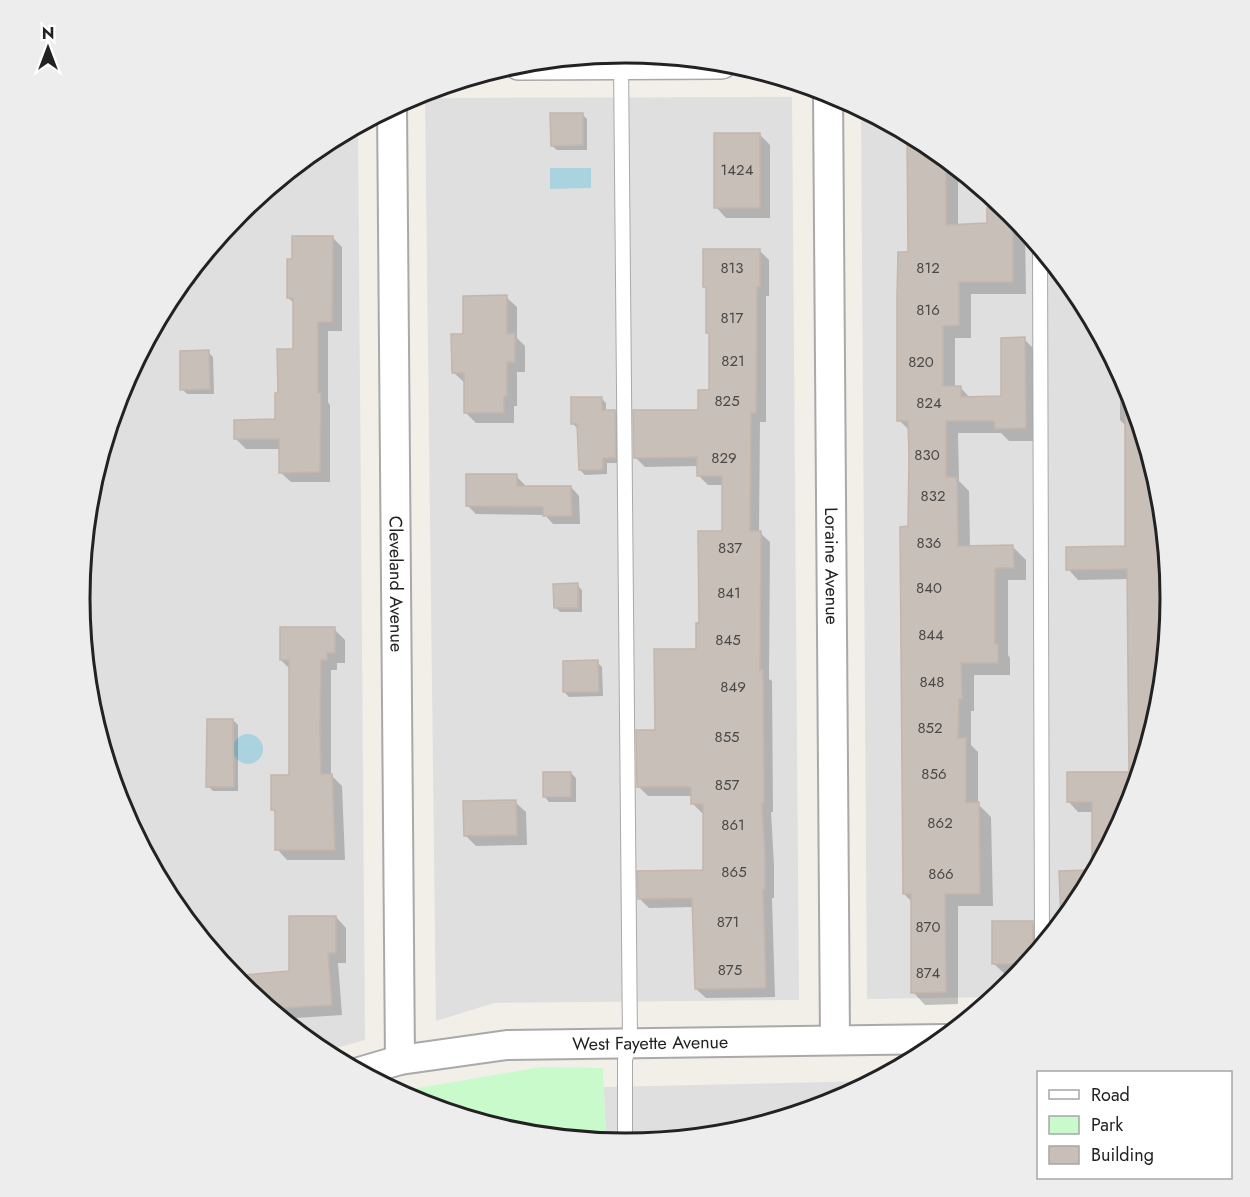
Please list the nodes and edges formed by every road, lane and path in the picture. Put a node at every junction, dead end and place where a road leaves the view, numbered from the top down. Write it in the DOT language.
graph roads {
  1 [pos="631,63"];
  2 [pos="828,103"];
  3 [pos="392,116"];
  4 [pos="1040,260"];
  5 [pos="1042,934"];
  6 [pos="929,1039"];
  7 [pos="835,1040"];
  8 [pos="630,1042"];
  9 [pos="400,1060"];
  10 [pos="370,1069"];
  11 [pos="625,1134"];
  1 -- 8 [label="lane"];
  2 -- 7 [label="street, Loraine Avenue"];
  3 -- 9 [label="street, Cleveland Avenue"];
  4 -- 5 [label="lane"];
  6 -- 7 [label="street, West Fayette Avenue"];
  7 -- 8 [label="street, West Fayette Avenue"];
  8 -- 9 [label="street, West Fayette Avenue"];
  8 -- 11 [label="lane"];
  9 -- 10 [label="street, West Fayette Avenue"];
}
